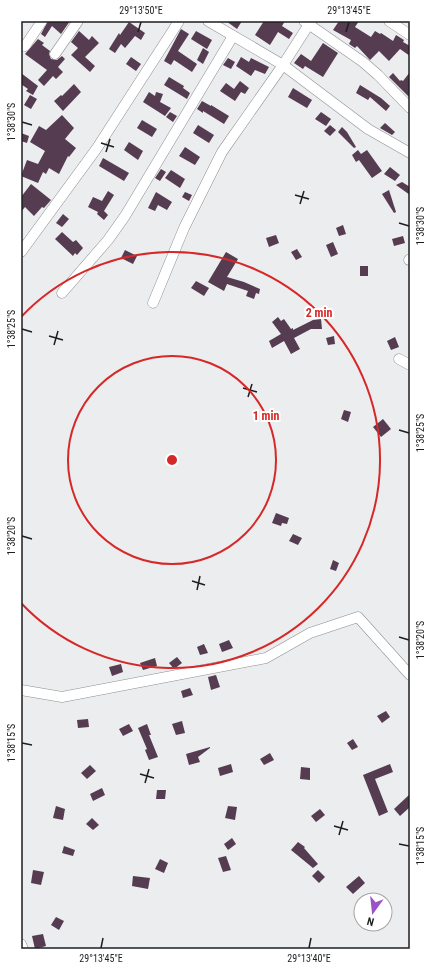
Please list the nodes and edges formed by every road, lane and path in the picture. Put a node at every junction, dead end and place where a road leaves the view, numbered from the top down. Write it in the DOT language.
graph roads {
  1 [pos="42,21"];
  2 [pos="78,21"];
  3 [pos="179,21"];
  4 [pos="208,21"];
  5 [pos="389,21"];
  6 [pos="308,22"];
  7 [pos="410,35"];
  8 [pos="233,36"];
  9 [pos="25,46"];
  10 [pos="55,54"];
  11 [pos="283,65"];
  12 [pos="410,108"];
  13 [pos="410,154"];
  14 [pos="21,252"];
  15 [pos="62,293"];
  16 [pos="152,303"];
  17 [pos="399,359"];
  18 [pos="410,365"];
  19 [pos="410,675"];
  20 [pos="21,690"];
  21 [pos="21,944"];
  22 [pos="23,949"];
  1 -- 9 [label="street"];
  2 -- 10 [label="street"];
  3 -- 14 [label="street"];
  4 -- 8 [label="street"];
  5 -- 7 [label="street"];
  6 -- 11 [label="street"];
  6 -- 12 [label="street"];
  8 -- 11 [label="street"];
  8 -- 15 [label="street"];
  11 -- 13 [label="street"];
  11 -- 16 [label="street"];
  17 -- 18 [label="street"];
  19 -- 20 [label="street"];
  21 -- 22 [label="street"];
}
